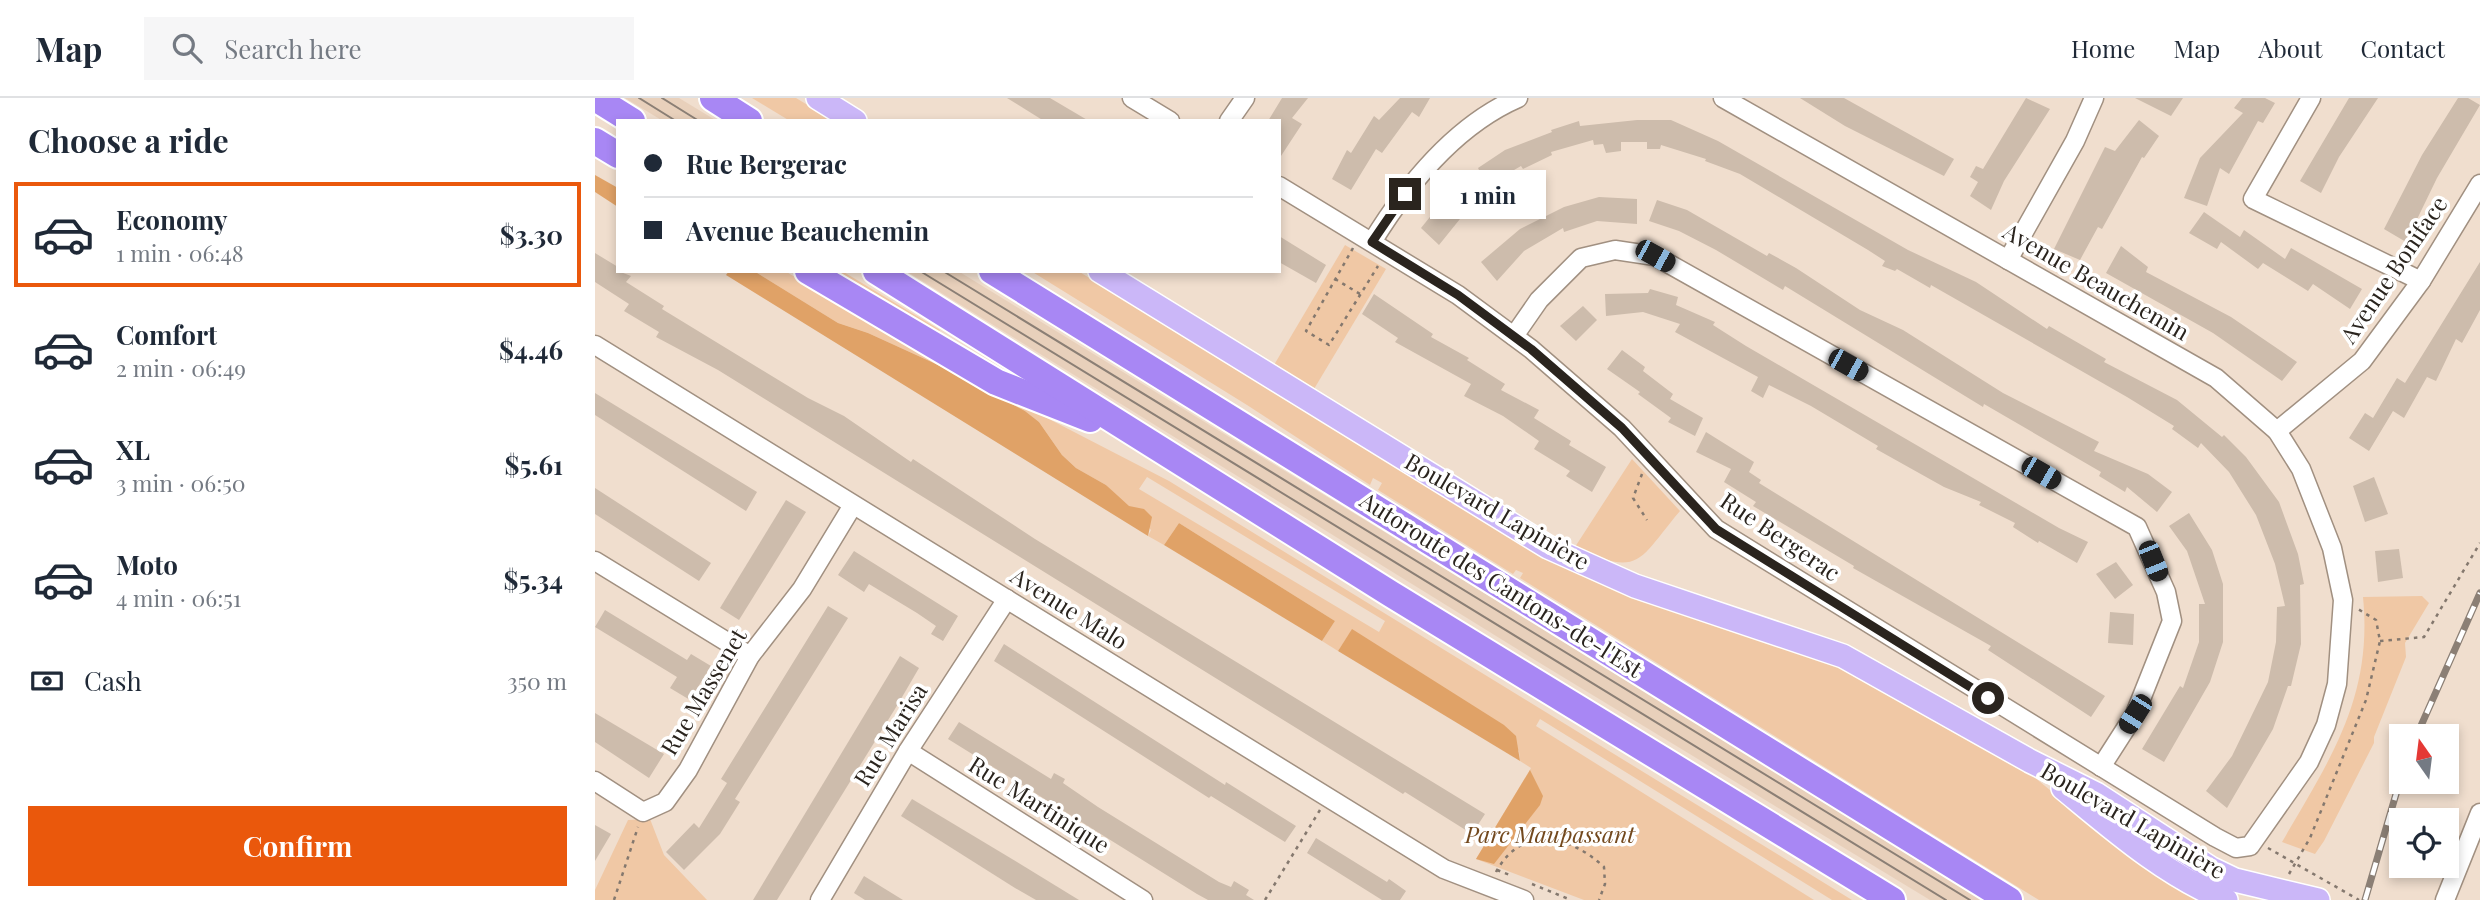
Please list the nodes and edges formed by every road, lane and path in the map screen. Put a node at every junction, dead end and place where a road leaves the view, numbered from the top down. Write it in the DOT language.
graph roads {
  1 [pos="595,98"];
  2 [pos="713,98"];
  3 [pos="818,98"];
  4 [pos="1132,98"];
  5 [pos="1245,98"];
  6 [pos="1518,98"];
  7 [pos="1723,98"];
  8 [pos="2094,98"];
  9 [pos="2311,98"];
  10 [pos="629,119"];
  11 [pos="746,119"];
  12 [pos="852,119"];
  13 [pos="1167,119"];
  14 [pos="1230,119"];
  15 [pos="595,141"];
  16 [pos="616,154"];
  17 [pos="2480,184"];
  18 [pos="1281,187"];
  19 [pos="1372,242"];
  20 [pos="1353,248"];
  21 [pos="2008,260"];
  22 [pos="1379,263"];
  23 [pos="811,273"];
  24 [pos="879,273"];
  25 [pos="995,273"];
  26 [pos="1103,273"];
  27 [pos="1335,279"];
  28 [pos="2421,281"];
  29 [pos="1360,294"];
  30 [pos="1514,336"];
  31 [pos="595,345"];
  32 [pos="2277,432"];
  33 [pos="1137,437"];
  34 [pos="1644,472"];
  35 [pos="853,505"];
  36 [pos="1647,520"];
  37 [pos="2480,543"];
  38 [pos="595,561"];
  39 [pos="1007,599"];
  40 [pos="2343,600"];
  41 [pos="2380,642"];
  42 [pos="750,656"];
  43 [pos="908,751"];
  44 [pos="2030,761"];
  45 [pos="2101,767"];
  46 [pos="595,781"];
  47 [pos="1320,809"];
  48 [pos="643,812"];
  49 [pos="2480,813"];
  50 [pos="2261,844"];
  51 [pos="2295,864"];
  52 [pos="1497,870"];
  53 [pos="1488,894"];
  54 [pos="2293,896"];
  55 [pos="614,900"];
  56 [pos="820,900"];
  57 [pos="1143,900"];
  58 [pos="1265,900"];
  59 [pos="1524,900"];
  60 [pos="1599,900"];
  61 [pos="1892,900"];
  62 [pos="2009,900"];
  63 [pos="2226,900"];
  64 [pos="2318,900"];
  65 [pos="2359,900"];
  66 [pos="2445,900"];
  1 -- 10 [label="highway"];
  2 -- 11 [label="highway"];
  3 -- 12 [label="main road"];
  4 -- 13 [label="street"];
  5 -- 14 [label="street"];
  6 -- 19 [label="street"];
  7 -- 21 [label="street, Avenue Beauchemin"];
  8 -- 21 [label="street"];
  9 -- 28 [label="street"];
  15 -- 16 [label="highway"];
  17 -- 28 [label="street, Avenue Boniface"];
  18 -- 19 [label="street, Rue Bergerac"];
  19 -- 30 [label="street, Rue Bergerac"];
  20 -- 27 [label="path"];
  21 -- 32 [label="street, Avenue Beauchemin"];
  22 -- 29 [label="path"];
  23 -- 33 [label="highway"];
  24 -- 33 [label="highway"];
  25 -- 62 [label="highway, Autoroute des Cantons-de-l'Est"];
  26 -- 44 [label="main road, Boulevard Lapinière"];
  27 -- 29 [label="path"];
  27 -- 29 [label="path"];
  28 -- 32 [label="street, Avenue Boniface"];
  30 -- 45 [label="street, Rue Bergerac"];
  30 -- 45 [label="street"];
  31 -- 35 [label="street, Avenue Malo"];
  32 -- 40 [label="street, Avenue Beauchemin"];
  33 -- 61 [label="highway"];
  34 -- 36 [label="path"];
  35 -- 39 [label="street, Avenue Malo"];
  35 -- 42 [label="street, Rue Massenet"];
  37 -- 41 [label="path"];
  38 -- 42 [label="street"];
  39 -- 43 [label="street, Rue Marisa"];
  39 -- 53 [label="street, Avenue Malo"];
  40 -- 41 [label="path"];
  40 -- 50 [label="street, Avenue Beauchemin"];
  41 -- 51 [label="path"];
  42 -- 48 [label="street, Rue Massenet"];
  43 -- 56 [label="street, Rue Marisa"];
  43 -- 57 [label="street, Rue Martinique"];
  44 -- 54 [label="main road, Boulevard Lapinière"];
  44 -- 63 [label="main road, Boulevard Lapinière"];
  45 -- 50 [label="street, Rue Bergerac"];
  46 -- 48 [label="street"];
  47 -- 58 [label="path"];
  48 -- 55 [label="path"];
  49 -- 66 [label="street"];
  50 -- 51 [label="path"];
  51 -- 65 [label="path"];
  52 -- 60 [label="path"];
  53 -- 59 [label="street, Avenue Malo"];
  54 -- 64 [label="main road, Boulevard Lapinière"];
}
